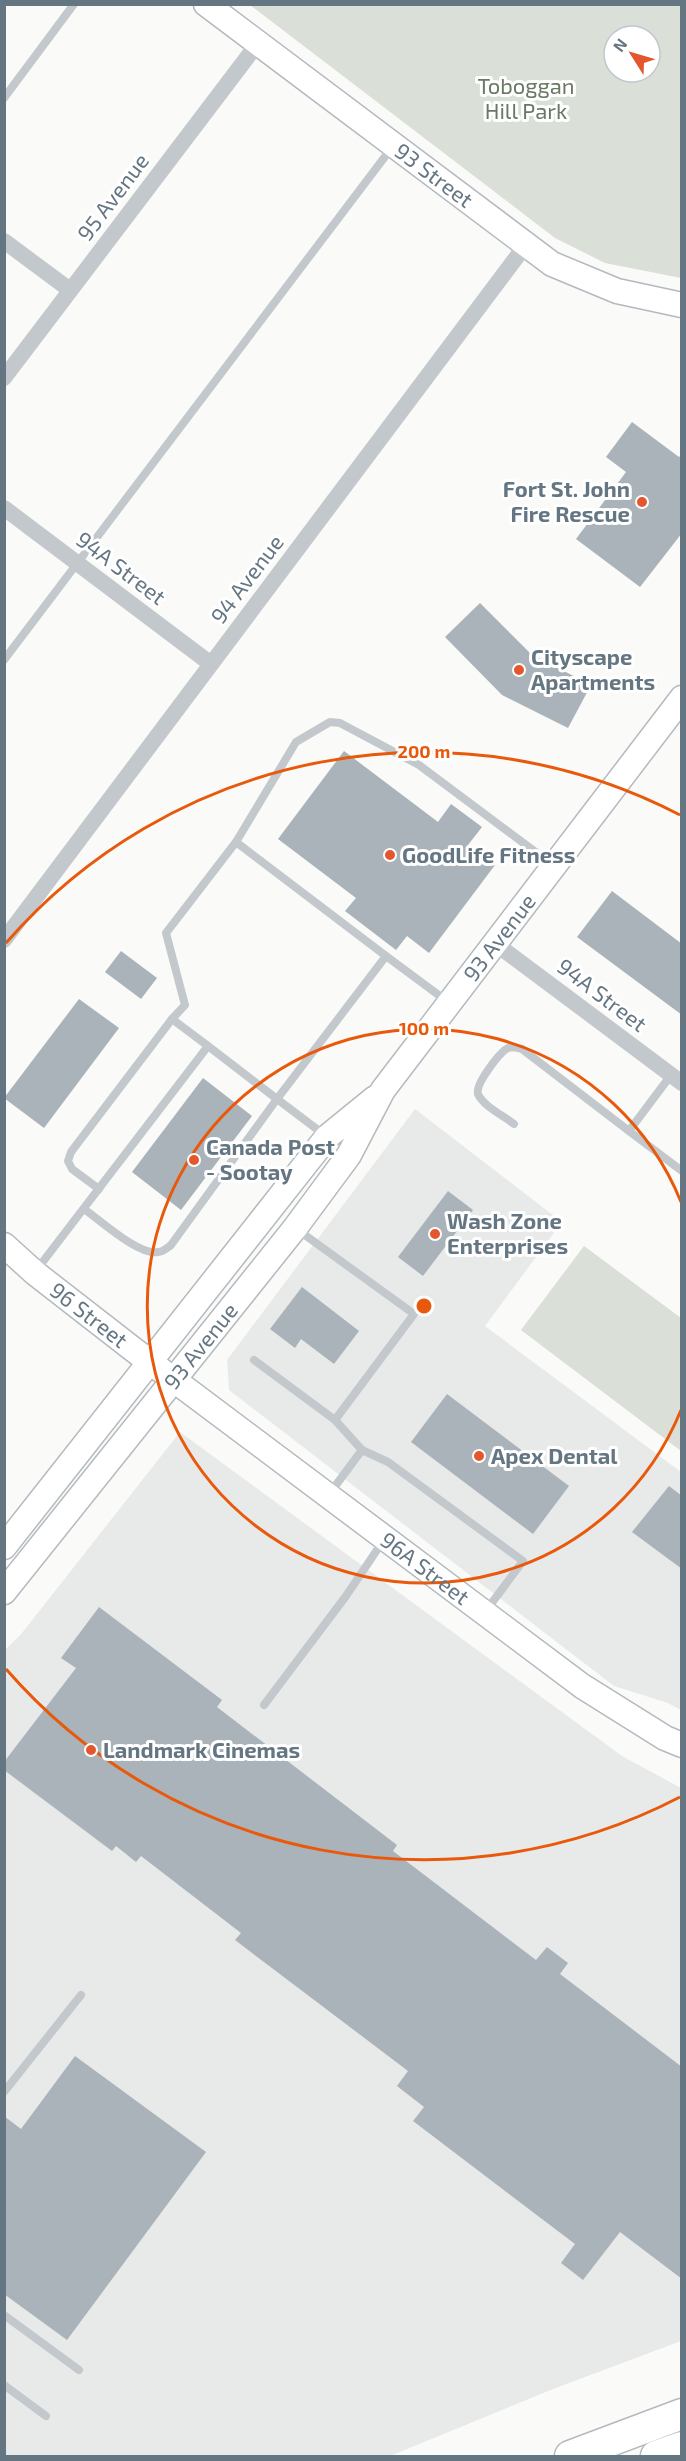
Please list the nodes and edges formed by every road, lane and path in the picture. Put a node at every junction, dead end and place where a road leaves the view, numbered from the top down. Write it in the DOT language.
graph roads {
  1 [pos="74,4"];
  2 [pos="207,4"];
  3 [pos="258,43"];
  4 [pos="4,98"];
  5 [pos="393,145"];
  6 [pos="4,240"];
  7 [pos="525,246"];
  8 [pos="70,291"];
  9 [pos="681,305"];
  10 [pos="4,378"];
  11 [pos="4,508"];
  12 [pos="78,564"];
  13 [pos="4,660"];
  14 [pos="211,664"];
  15 [pos="681,698"];
  16 [pos="236,842"];
  17 [pos="555,866"];
  18 [pos="4,940"];
  19 [pos="496,944"];
  20 [pos="386,956"];
  21 [pos="450,1003"];
  22 [pos="172,1019"];
  23 [pos="208,1046"];
  24 [pos="676,1079"];
  25 [pos="383,1090"];
  26 [pos="277,1099"];
  27 [pos="514,1124"];
  28 [pos="629,1131"];
  29 [pos="327,1137"];
  30 [pos="681,1171"];
  31 [pos="99,1189"];
  32 [pos="84,1209"];
  33 [pos="295,1228"];
  34 [pos="4,1245"];
  35 [pos="35,1273"];
  36 [pos="254,1360"];
  37 [pos="150,1362"];
  38 [pos="176,1380"];
  39 [pos="335,1420"];
  40 [pos="362,1450"];
  41 [pos="328,1496"];
  42 [pos="385,1538"];
  43 [pos="4,1547"];
  44 [pos="4,1592"];
  45 [pos="484,1613"];
  46 [pos="264,1705"];
  47 [pos="681,1745"];
  48 [pos="81,1995"];
  49 [pos="4,2092"];
  50 [pos="4,2315"];
  51 [pos="80,2370"];
  52 [pos="4,2385"];
  53 [pos="681,2414"];
  54 [pos="46,2416"];
  55 [pos="681,2447"];
  56 [pos="570,2457"];
  57 [pos="656,2457"];
  1 -- 4 [label="lane"];
  2 -- 3 [label="main road, 93 Street"];
  3 -- 5 [label="main road, 93 Street"];
  3 -- 8 [label="street, 95 Avenue"];
  5 -- 7 [label="main road, 93 Street"];
  5 -- 12 [label="lane"];
  6 -- 8 [label="street"];
  7 -- 9 [label="main road, 93 Street"];
  7 -- 14 [label="street, 94 Avenue"];
  8 -- 10 [label="street, 95 Avenue"];
  11 -- 12 [label="street, 94A Street"];
  12 -- 13 [label="lane"];
  12 -- 14 [label="street, 94A Street"];
  14 -- 18 [label="street, 94 Avenue"];
  15 -- 17 [label="main road, 93 Avenue"];
  16 -- 17 [label="lane"];
  16 -- 20 [label="lane"];
  16 -- 22 [label="lane"];
  17 -- 19 [label="main road, 93 Avenue"];
  19 -- 21 [label="main road, 93 Avenue"];
  19 -- 24 [label="street, 94A Street"];
  20 -- 21 [label="lane"];
  20 -- 26 [label="lane"];
  21 -- 25 [label="main road, 93 Avenue"];
  22 -- 23 [label="lane"];
  22 -- 31 [label="lane"];
  23 -- 26 [label="lane"];
  23 -- 31 [label="lane"];
  24 -- 28 [label="lane"];
  25 -- 29 [label="main road, 93 Avenue"];
  25 -- 33 [label="main road, 93 Avenue"];
  26 -- 29 [label="lane"];
  26 -- 32 [label="lane"];
  27 -- 28 [label="lane"];
  28 -- 30 [label="lane"];
  29 -- 37 [label="main road, 93 Avenue"];
  31 -- 32 [label="lane"];
  32 -- 35 [label="lane"];
  33 -- 38 [label="main road, 93 Avenue"];
  33 -- 39 [label="lane"];
  34 -- 35 [label="main road, 96 Street"];
  35 -- 37 [label="main road, 96 Street"];
  36 -- 39 [label="lane"];
  37 -- 38 [label="main road, 96 Street"];
  37 -- 43 [label="main road, 93 Avenue"];
  38 -- 41 [label="main road, 96A Street"];
  38 -- 44 [label="main road, 93 Avenue"];
  39 -- 40 [label="lane"];
  40 -- 41 [label="lane"];
  40 -- 45 [label="lane"];
  41 -- 42 [label="main road, 96A Street"];
  42 -- 45 [label="main road, 96A Street"];
  42 -- 46 [label="lane"];
  45 -- 47 [label="main road, 96A Street"];
  48 -- 49 [label="lane"];
  50 -- 51 [label="lane"];
  52 -- 54 [label="lane"];
  53 -- 56 [label="highway"];
  55 -- 57 [label="highway"];
}
